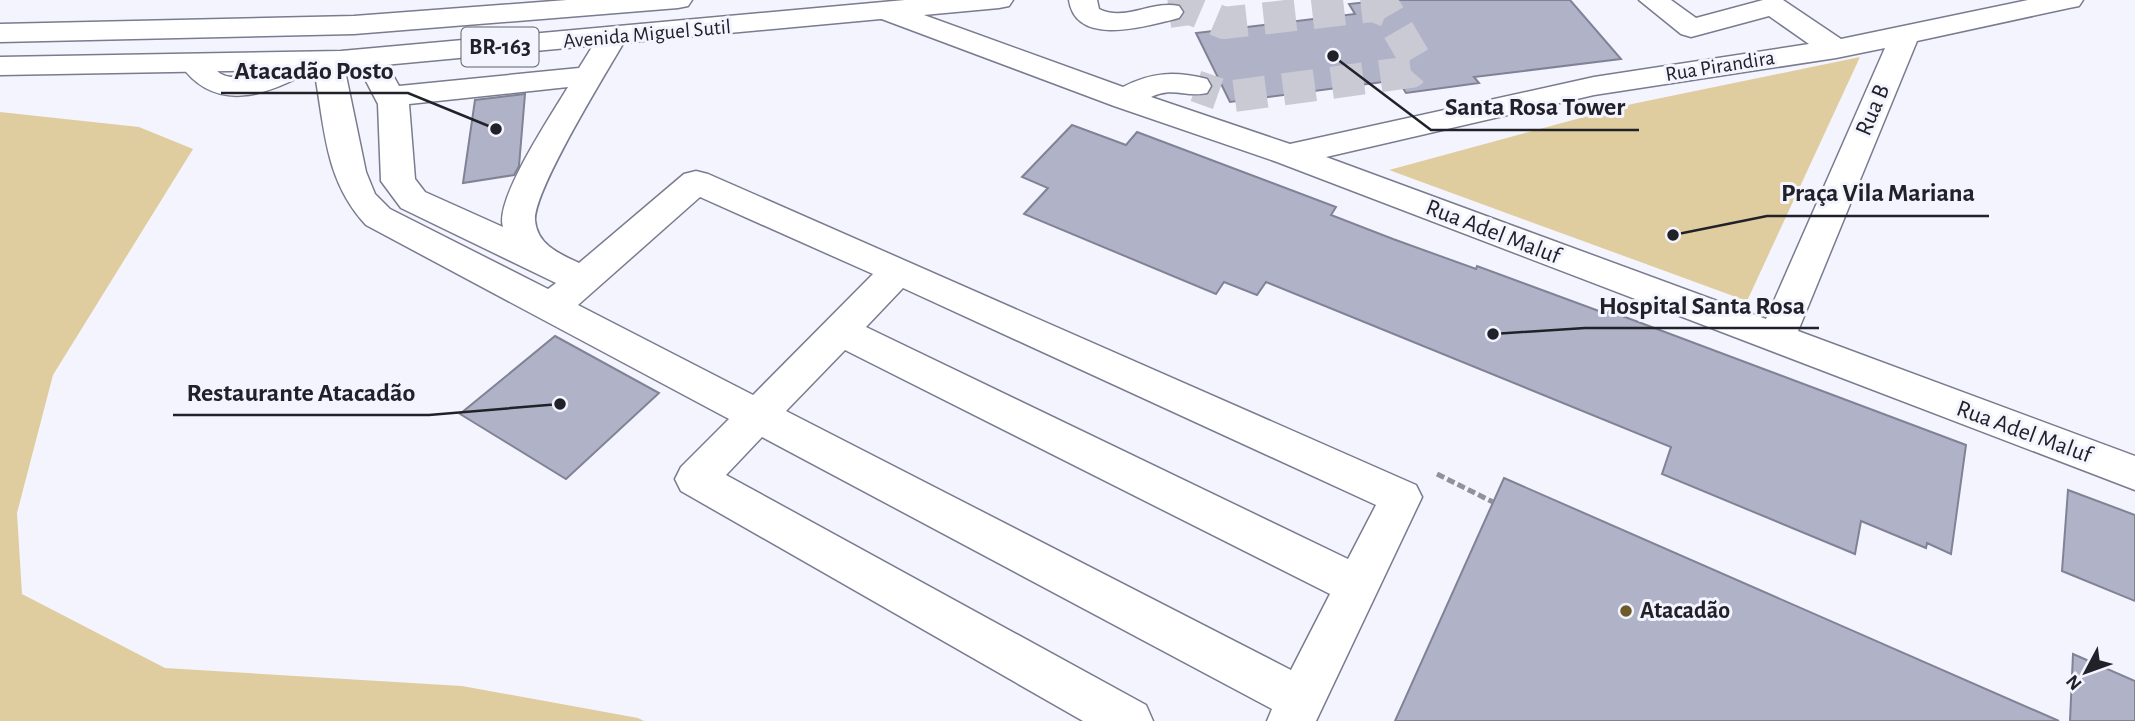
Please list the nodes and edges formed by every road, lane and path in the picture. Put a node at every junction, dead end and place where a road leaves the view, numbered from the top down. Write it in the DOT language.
graph roads {
  1 [pos="678,0"];
  2 [pos="999,0"];
  3 [pos="1083,0"];
  4 [pos="1653,0"];
  5 [pos="2069,0"];
  6 [pos="889,12"];
  7 [pos="1169,12"];
  8 [pos="0,33"];
  9 [pos="1905,35"];
  10 [pos="612,37"];
  11 [pos="1836,49"];
  12 [pos="369,58"];
  13 [pos="317,61"];
  14 [pos="0,66"];
  15 [pos="590,76"];
  16 [pos="1196,86"];
  17 [pos="391,96"];
  18 [pos="1125,99"];
  19 [pos="1289,155"];
  20 [pos="398,171"];
  21 [pos="355,185"];
  22 [pos="520,244"];
  23 [pos="459,261"];
  24 [pos="898,271"];
  25 [pos="581,280"];
  26 [pos="550,308"];
  27 [pos="840,331"];
  28 [pos="1776,340"];
  29 [pos="757,416"];
  30 [pos="2135,473"];
  31 [pos="1357,585"];
  32 [pos="1297,710"];
  33 [pos="1129,721"];
  1 -- 8 [label="main road, Avenida Miguel Sutil / BR-163"];
  2 -- 6 [label="main road, Avenida Miguel Sutil / BR-163"];
  3 -- 7 [label="main road"];
  4 -- 11 [label="main road"];
  5 -- 9 [label="main road, Rua Pirandira"];
  6 -- 10 [label="main road, Avenida Miguel Sutil / BR-163"];
  6 -- 18 [label="main road, Rua Adel Maluf"];
  9 -- 11 [label="main road, Rua Pirandira"];
  9 -- 28 [label="main road, Rua B"];
  10 -- 12 [label="main road, Avenida Miguel Sutil / BR-163"];
  10 -- 15 [label="main road"];
  11 -- 19 [label="main road, Rua Pirandira"];
  12 -- 13 [label="main road, Avenida Miguel Sutil / BR-163"];
  12 -- 17 [label="main road"];
  13 -- 14 [label="main road"];
  13 -- 21 [label="main road"];
  15 -- 17 [label="main road"];
  15 -- 22 [label="main road"];
  16 -- 18 [label="main road"];
  17 -- 20 [label="main road"];
  18 -- 19 [label="main road, Rua Adel Maluf"];
  19 -- 28 [label="main road, Rua Adel Maluf"];
  20 -- 21 [label="main road"];
  20 -- 22 [label="main road"];
  21 -- 23 [label="main road"];
  22 -- 23 [label="main road"];
  22 -- 25 [label="main road"];
  23 -- 26 [label="main road"];
  24 -- 25 [label="main road"];
  24 -- 27 [label="main road"];
  24 -- 31 [label="main road"];
  25 -- 26 [label="main road"];
  26 -- 29 [label="main road"];
  27 -- 29 [label="main road"];
  27 -- 31 [label="main road"];
  28 -- 30 [label="main road, Rua Adel Maluf"];
  29 -- 32 [label="main road"];
  29 -- 33 [label="main road"];
  31 -- 32 [label="main road"];
}
